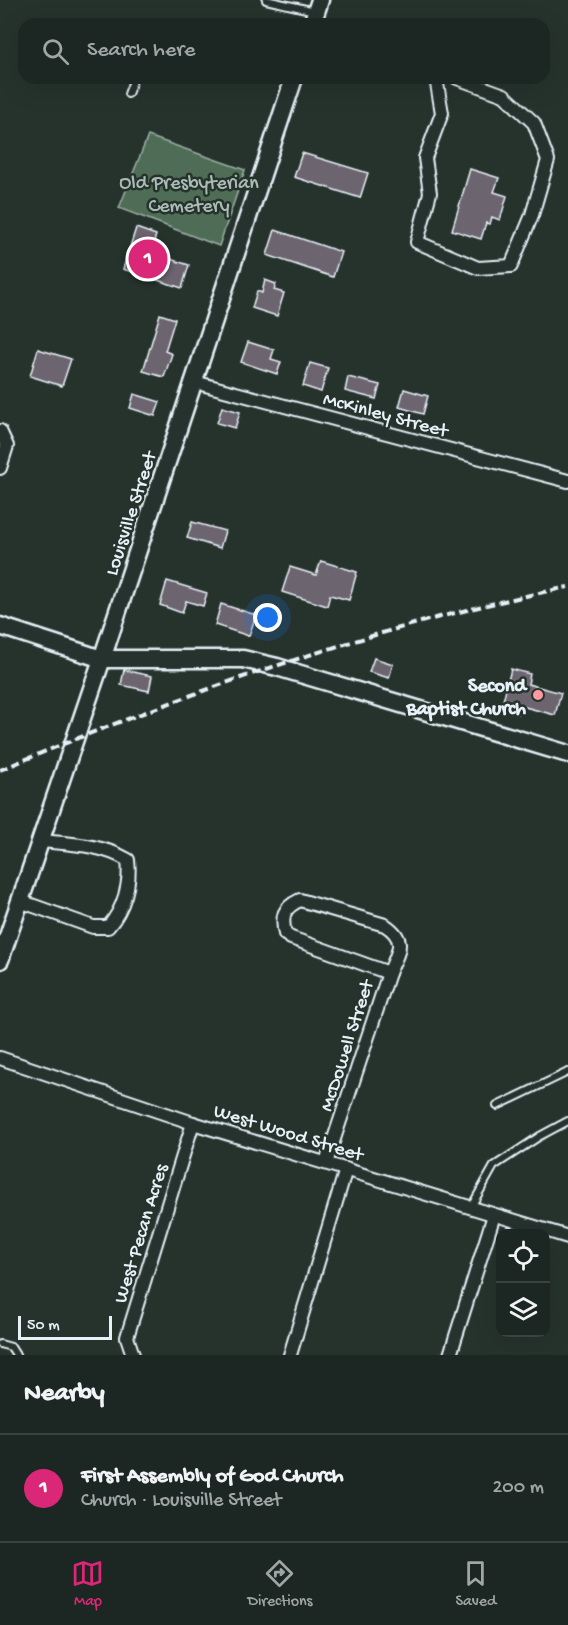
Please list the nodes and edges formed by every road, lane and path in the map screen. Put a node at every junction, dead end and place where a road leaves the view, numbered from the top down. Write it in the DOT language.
graph roads {
  1 [pos="266,0"];
  2 [pos="316,12"];
  3 [pos="132,84"];
  4 [pos="289,84"];
  5 [pos="437,84"];
  6 [pos="474,84"];
  7 [pos="128,94"];
  8 [pos="194,382"];
  9 [pos="0,430"];
  10 [pos="0,468"];
  11 [pos="568,481"];
  12 [pos="0,626"];
  13 [pos="102,659"];
  14 [pos="567,750"];
  15 [pos="40,841"];
  16 [pos="20,901"];
  17 [pos="0,960"];
  18 [pos="389,973"];
  19 [pos="0,1058"];
  20 [pos="568,1072"];
  21 [pos="497,1106"];
  22 [pos="568,1121"];
  23 [pos="193,1123"];
  24 [pos="326,1164"];
  25 [pos="346,1169"];
  26 [pos="471,1208"];
  27 [pos="494,1215"];
  28 [pos="568,1237"];
  29 [pos="0,1344"];
  30 [pos="16,1355"];
  31 [pos="133,1355"];
  32 [pos="290,1355"];
  33 [pos="450,1355"];
  1 -- 2 [label="lane"];
  3 -- 7 [label="lane"];
  4 -- 8 [label="street, Louisville Street"];
  5 -- 6 [label="street"];
  8 -- 11 [label="street, McKinley Street"];
  8 -- 13 [label="street, Louisville Street"];
  9 -- 10 [label="street"];
  12 -- 13 [label="street"];
  13 -- 14 [label="street"];
  13 -- 15 [label="street, Louisville Street"];
  15 -- 16 [label="street, Louisville Street"];
  15 -- 16 [label="street"];
  16 -- 17 [label="street, Louisville Street"];
  18 -- 18 [label="street, McDowell Street"];
  18 -- 24 [label="street, McDowell Street"];
  19 -- 23 [label="street, West Wood Street"];
  20 -- 21 [label="lane"];
  22 -- 26 [label="lane"];
  23 -- 24 [label="street, West Wood Street"];
  23 -- 31 [label="street, West Pecan Acres"];
  24 -- 25 [label="street, West Wood Street"];
  25 -- 26 [label="street, West Wood Street"];
  25 -- 32 [label="street"];
  26 -- 27 [label="street, West Wood Street"];
  27 -- 28 [label="street, West Wood Street"];
  27 -- 33 [label="street"];
  29 -- 30 [label="lane"];
}
